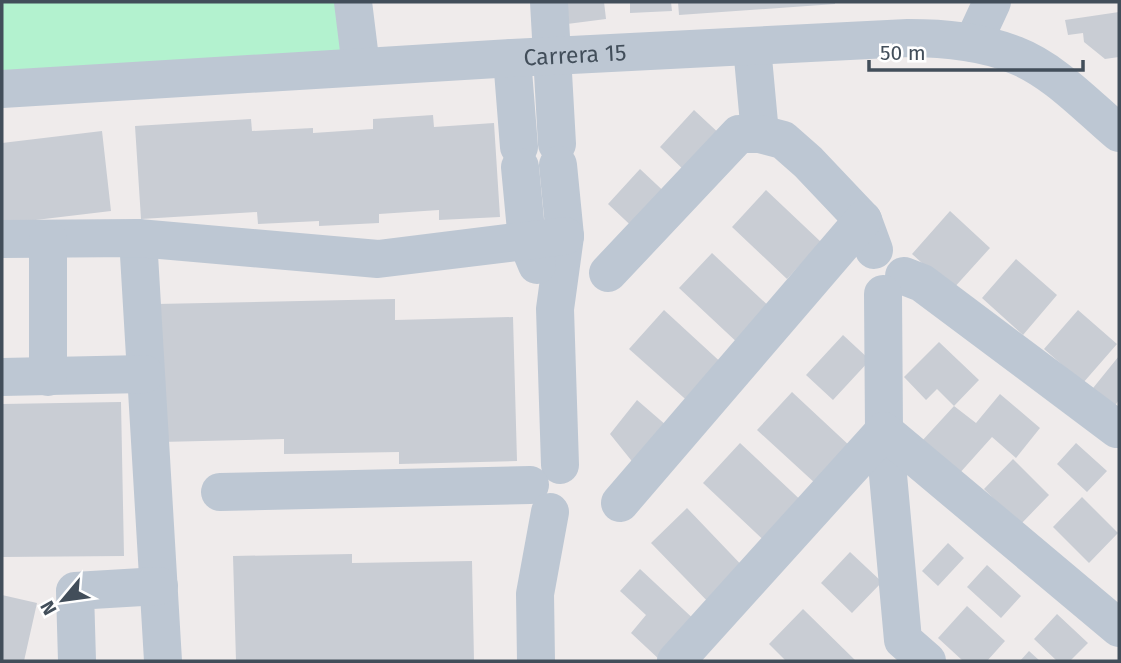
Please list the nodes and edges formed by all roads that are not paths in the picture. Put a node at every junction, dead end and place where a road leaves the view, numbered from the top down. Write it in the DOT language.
graph roads {
  1 [pos="353,2"];
  2 [pos="549,2"];
  3 [pos="992,2"];
  4 [pos="974,43"];
  5 [pos="752,47"];
  6 [pos="552,57"];
  7 [pos="512,58"];
  8 [pos="361,67"];
  9 [pos="2,89"];
  10 [pos="1119,133"];
  11 [pos="760,134"];
  12 [pos="869,235"];
  13 [pos="565,236"];
  14 [pos="138,238"];
  15 [pos="2,239"];
  16 [pos="48,239"];
  17 [pos="527,241"];
  18 [pos="608,273"];
  19 [pos="893,285"];
  20 [pos="555,309"];
  21 [pos="145,374"];
  22 [pos="2,377"];
  23 [pos="48,377"];
  24 [pos="1116,429"];
  25 [pos="884,430"];
  26 [pos="547,487"];
  27 [pos="220,492"];
  28 [pos="620,503"];
  29 [pos="159,586"];
  30 [pos="1119,628"];
  31 [pos="905,654"];
  32 [pos="77,661"];
  33 [pos="163,661"];
  34 [pos="536,661"];
  35 [pos="676,661"];
  1 -- 8 [label="street"];
  2 -- 6 [label="street"];
  3 -- 4 [label="street"];
  4 -- 5 [label="street, Carrera 15"];
  4 -- 10 [label="street, Carrera 15"];
  5 -- 6 [label="street, Carrera 15"];
  5 -- 11 [label="street"];
  6 -- 7 [label="street, Carrera 15"];
  6 -- 13 [label="street"];
  7 -- 8 [label="street, Carrera 15"];
  7 -- 17 [label="street"];
  8 -- 9 [label="street, Carrera 15"];
  11 -- 12 [label="street"];
  11 -- 18 [label="street"];
  12 -- 19 [label="street"];
  12 -- 28 [label="street"];
  13 -- 17 [label="street"];
  13 -- 20 [label="street"];
  14 -- 16 [label="street"];
  14 -- 17 [label="street"];
  14 -- 21 [label="street"];
  15 -- 16 [label="street"];
  16 -- 23 [label="street"];
  17 -- 20 [label="street"];
  19 -- 24 [label="street"];
  19 -- 25 [label="street"];
  20 -- 26 [label="street"];
  21 -- 23 [label="street"];
  21 -- 29 [label="street"];
  22 -- 23 [label="street"];
  25 -- 30 [label="street"];
  25 -- 31 [label="street"];
  25 -- 35 [label="street"];
  26 -- 27 [label="street"];
  26 -- 34 [label="street"];
  29 -- 32 [label="street"];
  29 -- 33 [label="street"];
}
